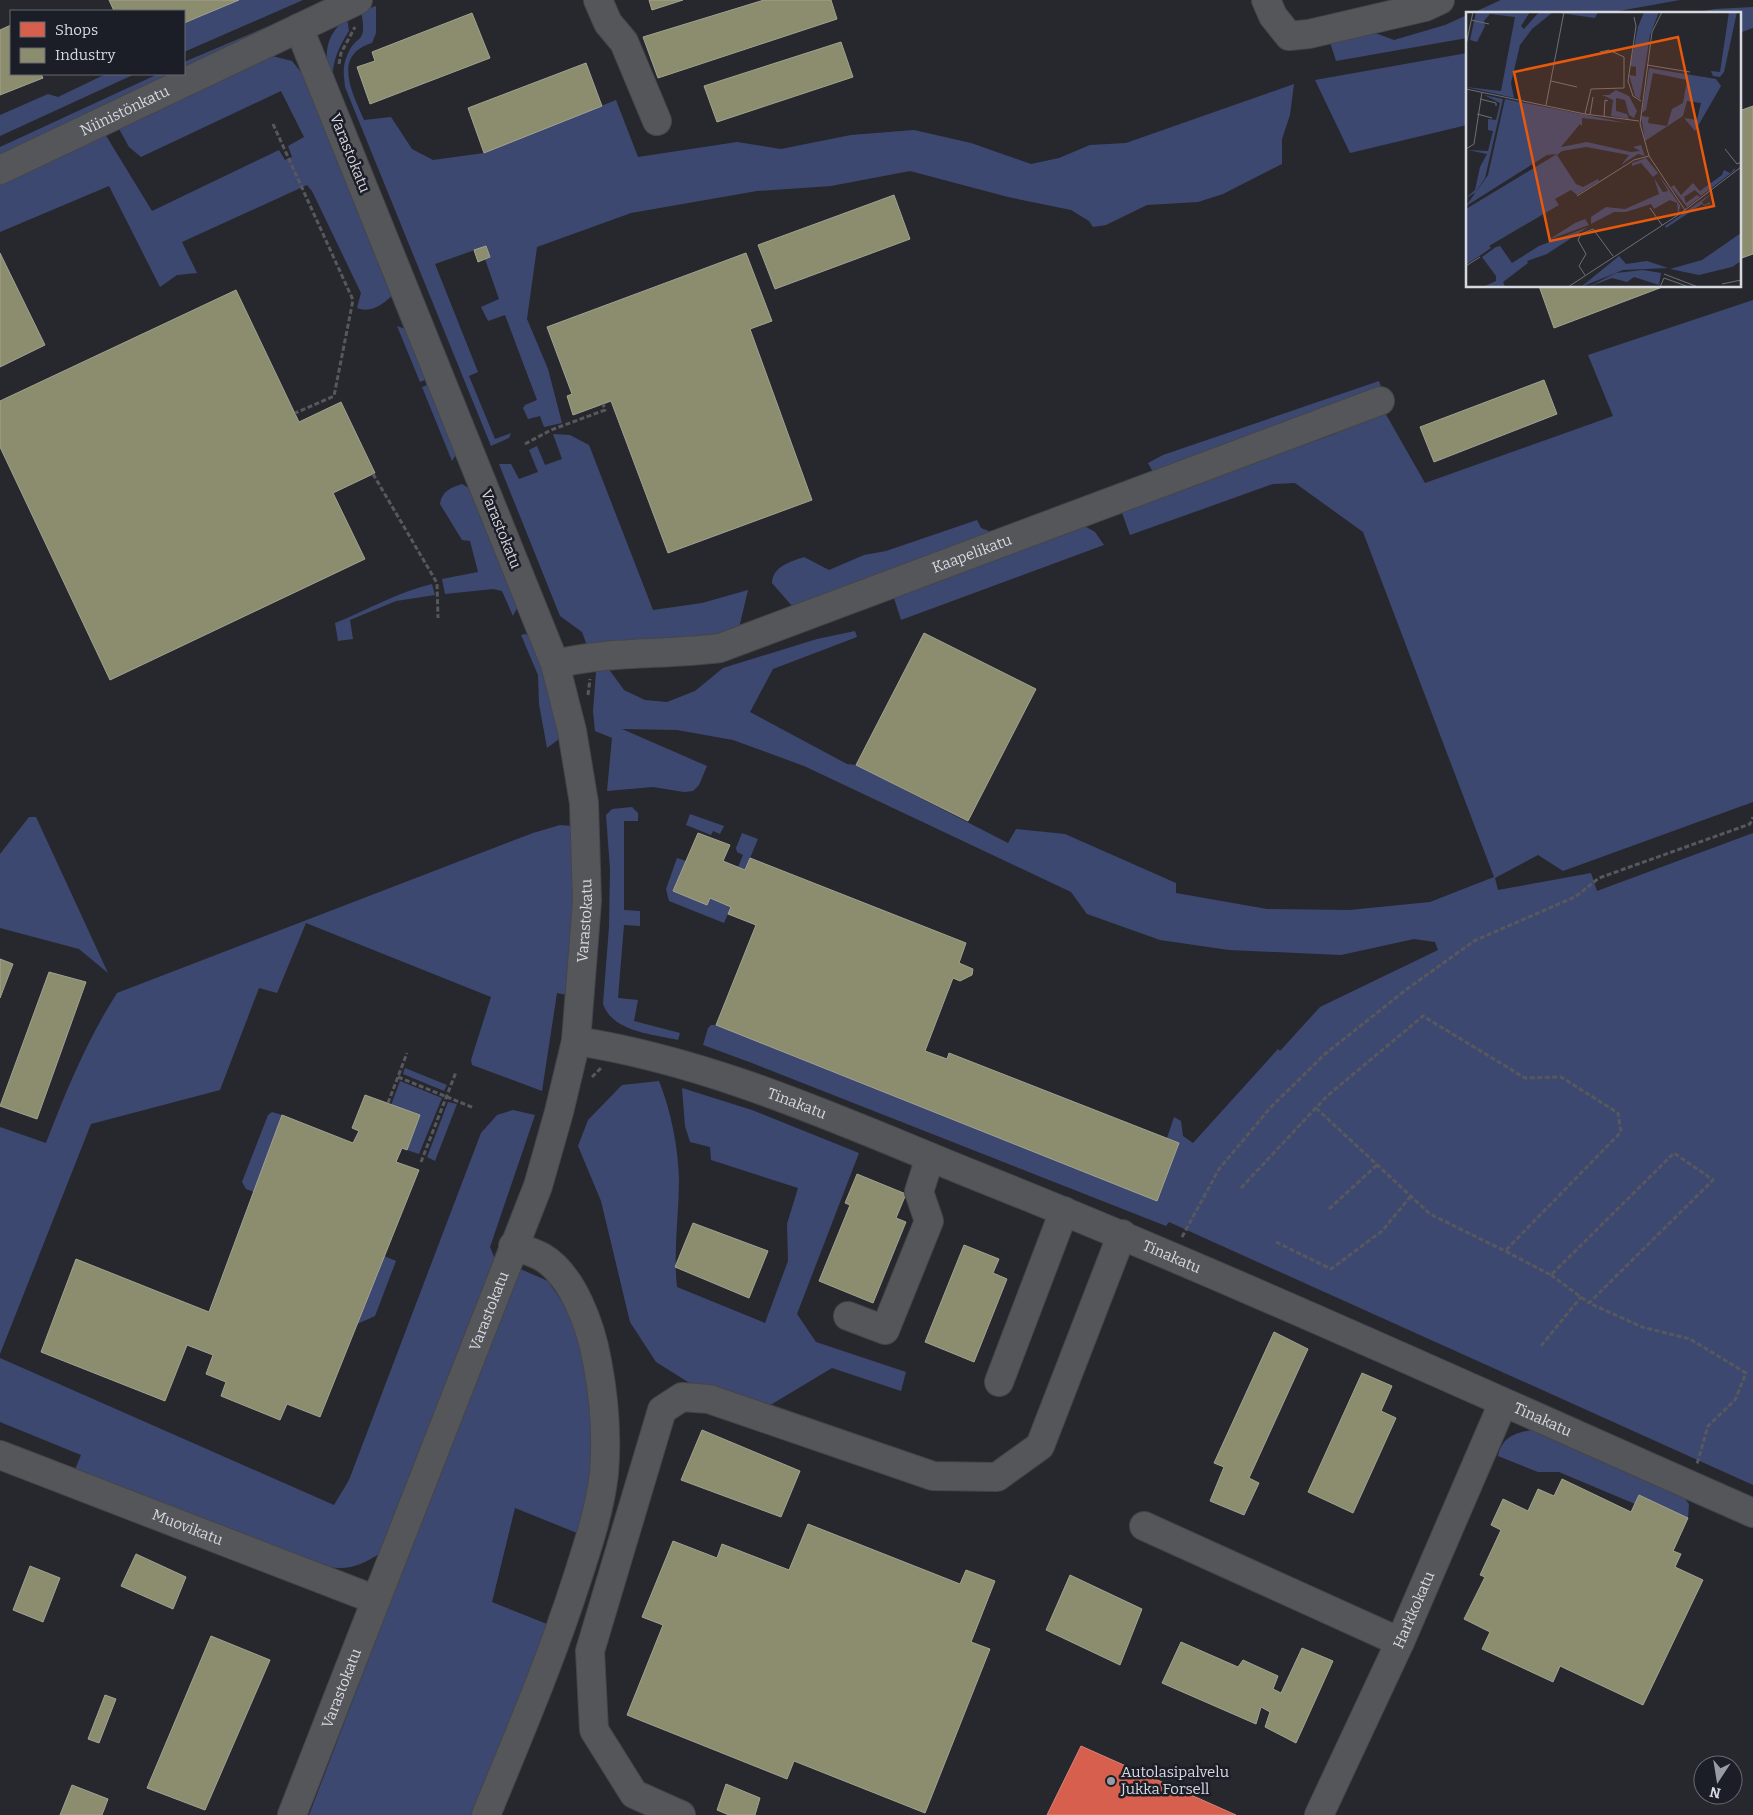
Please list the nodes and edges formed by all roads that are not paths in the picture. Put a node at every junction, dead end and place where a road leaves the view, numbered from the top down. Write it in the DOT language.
graph roads {
  1 [pos="358,0"];
  2 [pos="598,0"];
  3 [pos="1266,0"];
  4 [pos="1440,0"];
  5 [pos="298,28"];
  6 [pos="657,121"];
  7 [pos="0,170"];
  8 [pos="1380,401"];
  9 [pos="554,664"];
  10 [pos="576,1041"];
  11 [pos="930,1157"];
  12 [pos="1064,1211"];
  13 [pos="1122,1234"];
  14 [pos="513,1246"];
  15 [pos="848,1316"];
  16 [pos="999,1382"];
  17 [pos="1503,1403"];
  18 [pos="0,1455"];
  19 [pos="1753,1513"];
  20 [pos="1144,1526"];
  21 [pos="376,1600"];
  22 [pos="1400,1642"];
  23 [pos="292,1815"];
  24 [pos="486,1815"];
  25 [pos="681,1815"];
  26 [pos="1319,1815"];
  1 -- 5 [label="street, Niinistönkatu"];
  2 -- 6 [label="street"];
  3 -- 4 [label="street"];
  5 -- 7 [label="street, Niinistönkatu"];
  5 -- 9 [label="street, Varastokatu"];
  8 -- 9 [label="street, Kaapelikatu"];
  9 -- 10 [label="street, Varastokatu"];
  10 -- 11 [label="street, Tinakatu"];
  10 -- 14 [label="street, Varastokatu"];
  11 -- 12 [label="street, Tinakatu"];
  11 -- 15 [label="street"];
  12 -- 13 [label="street, Tinakatu"];
  12 -- 16 [label="street"];
  13 -- 17 [label="street, Tinakatu"];
  13 -- 25 [label="street"];
  14 -- 21 [label="street, Varastokatu"];
  14 -- 24 [label="street"];
  17 -- 19 [label="street, Tinakatu"];
  17 -- 22 [label="street, Harkkokatu"];
  18 -- 21 [label="street, Muovikatu"];
  20 -- 22 [label="street"];
  21 -- 23 [label="street, Varastokatu"];
  22 -- 26 [label="street, Harkkokatu"];
}
